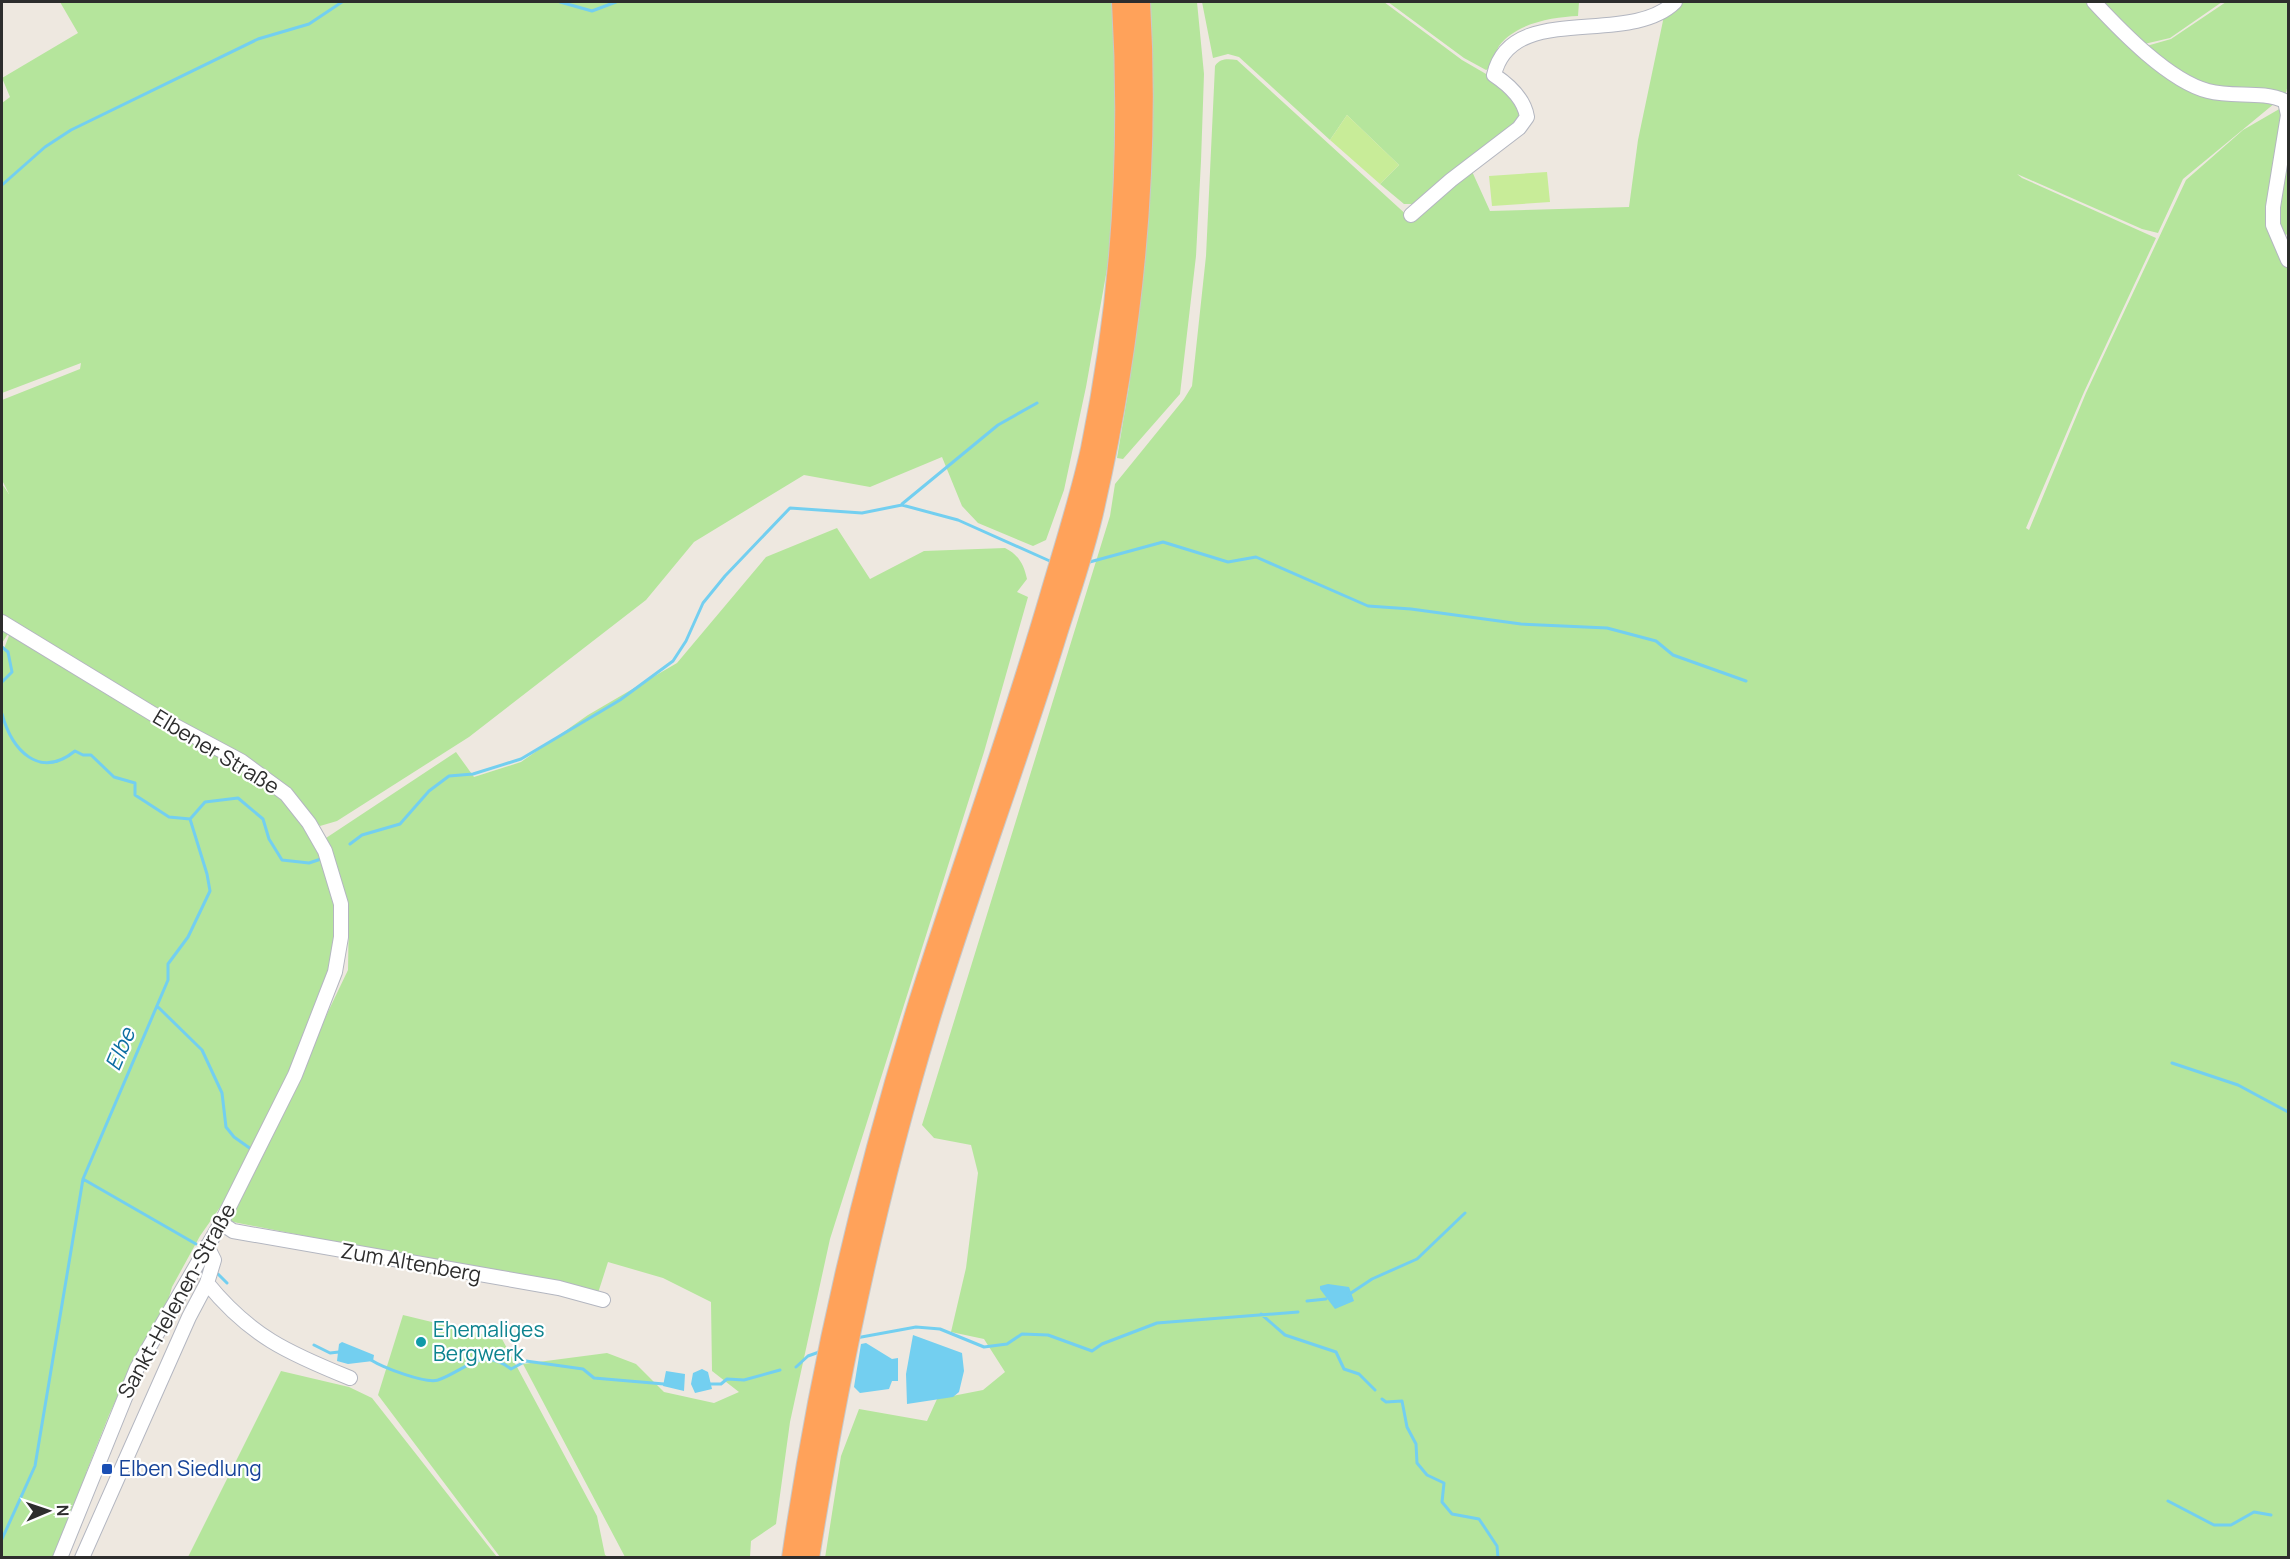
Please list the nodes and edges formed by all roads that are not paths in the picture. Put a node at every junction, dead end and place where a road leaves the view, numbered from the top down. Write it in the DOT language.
graph roads {
  1 [pos="1122,2"];
  2 [pos="1140,2"];
  3 [pos="1675,2"];
  4 [pos="2094,2"];
  5 [pos="1411,215"];
  6 [pos="2289,260"];
  7 [pos="1086,505"];
  8 [pos="2,622"];
  9 [pos="243,1179"];
  10 [pos="221,1223"];
  11 [pos="867,1223"];
  12 [pos="207,1246"];
  13 [pos="207,1283"];
  14 [pos="603,1300"];
  15 [pos="350,1378"];
  16 [pos="60,1557"];
  17 [pos="81,1557"];
  18 [pos="792,1557"];
  19 [pos="809,1557"];
  1 -- 7 [label="highway"];
  2 -- 7 [label="highway"];
  3 -- 5 [label="street"];
  4 -- 6 [label="street"];
  7 -- 11 [label="highway"];
  8 -- 9 [label="street, Elbener Straße"];
  9 -- 10 [label="street, Sankt-Helenen-Straße"];
  10 -- 12 [label="street, Sankt-Helenen-Straße"];
  10 -- 14 [label="street, Zum Altenberg"];
  11 -- 18 [label="highway"];
  11 -- 19 [label="highway"];
  12 -- 13 [label="street"];
  12 -- 16 [label="street, Sankt-Helenen-Straße"];
  13 -- 15 [label="street"];
  13 -- 17 [label="street"];
}
